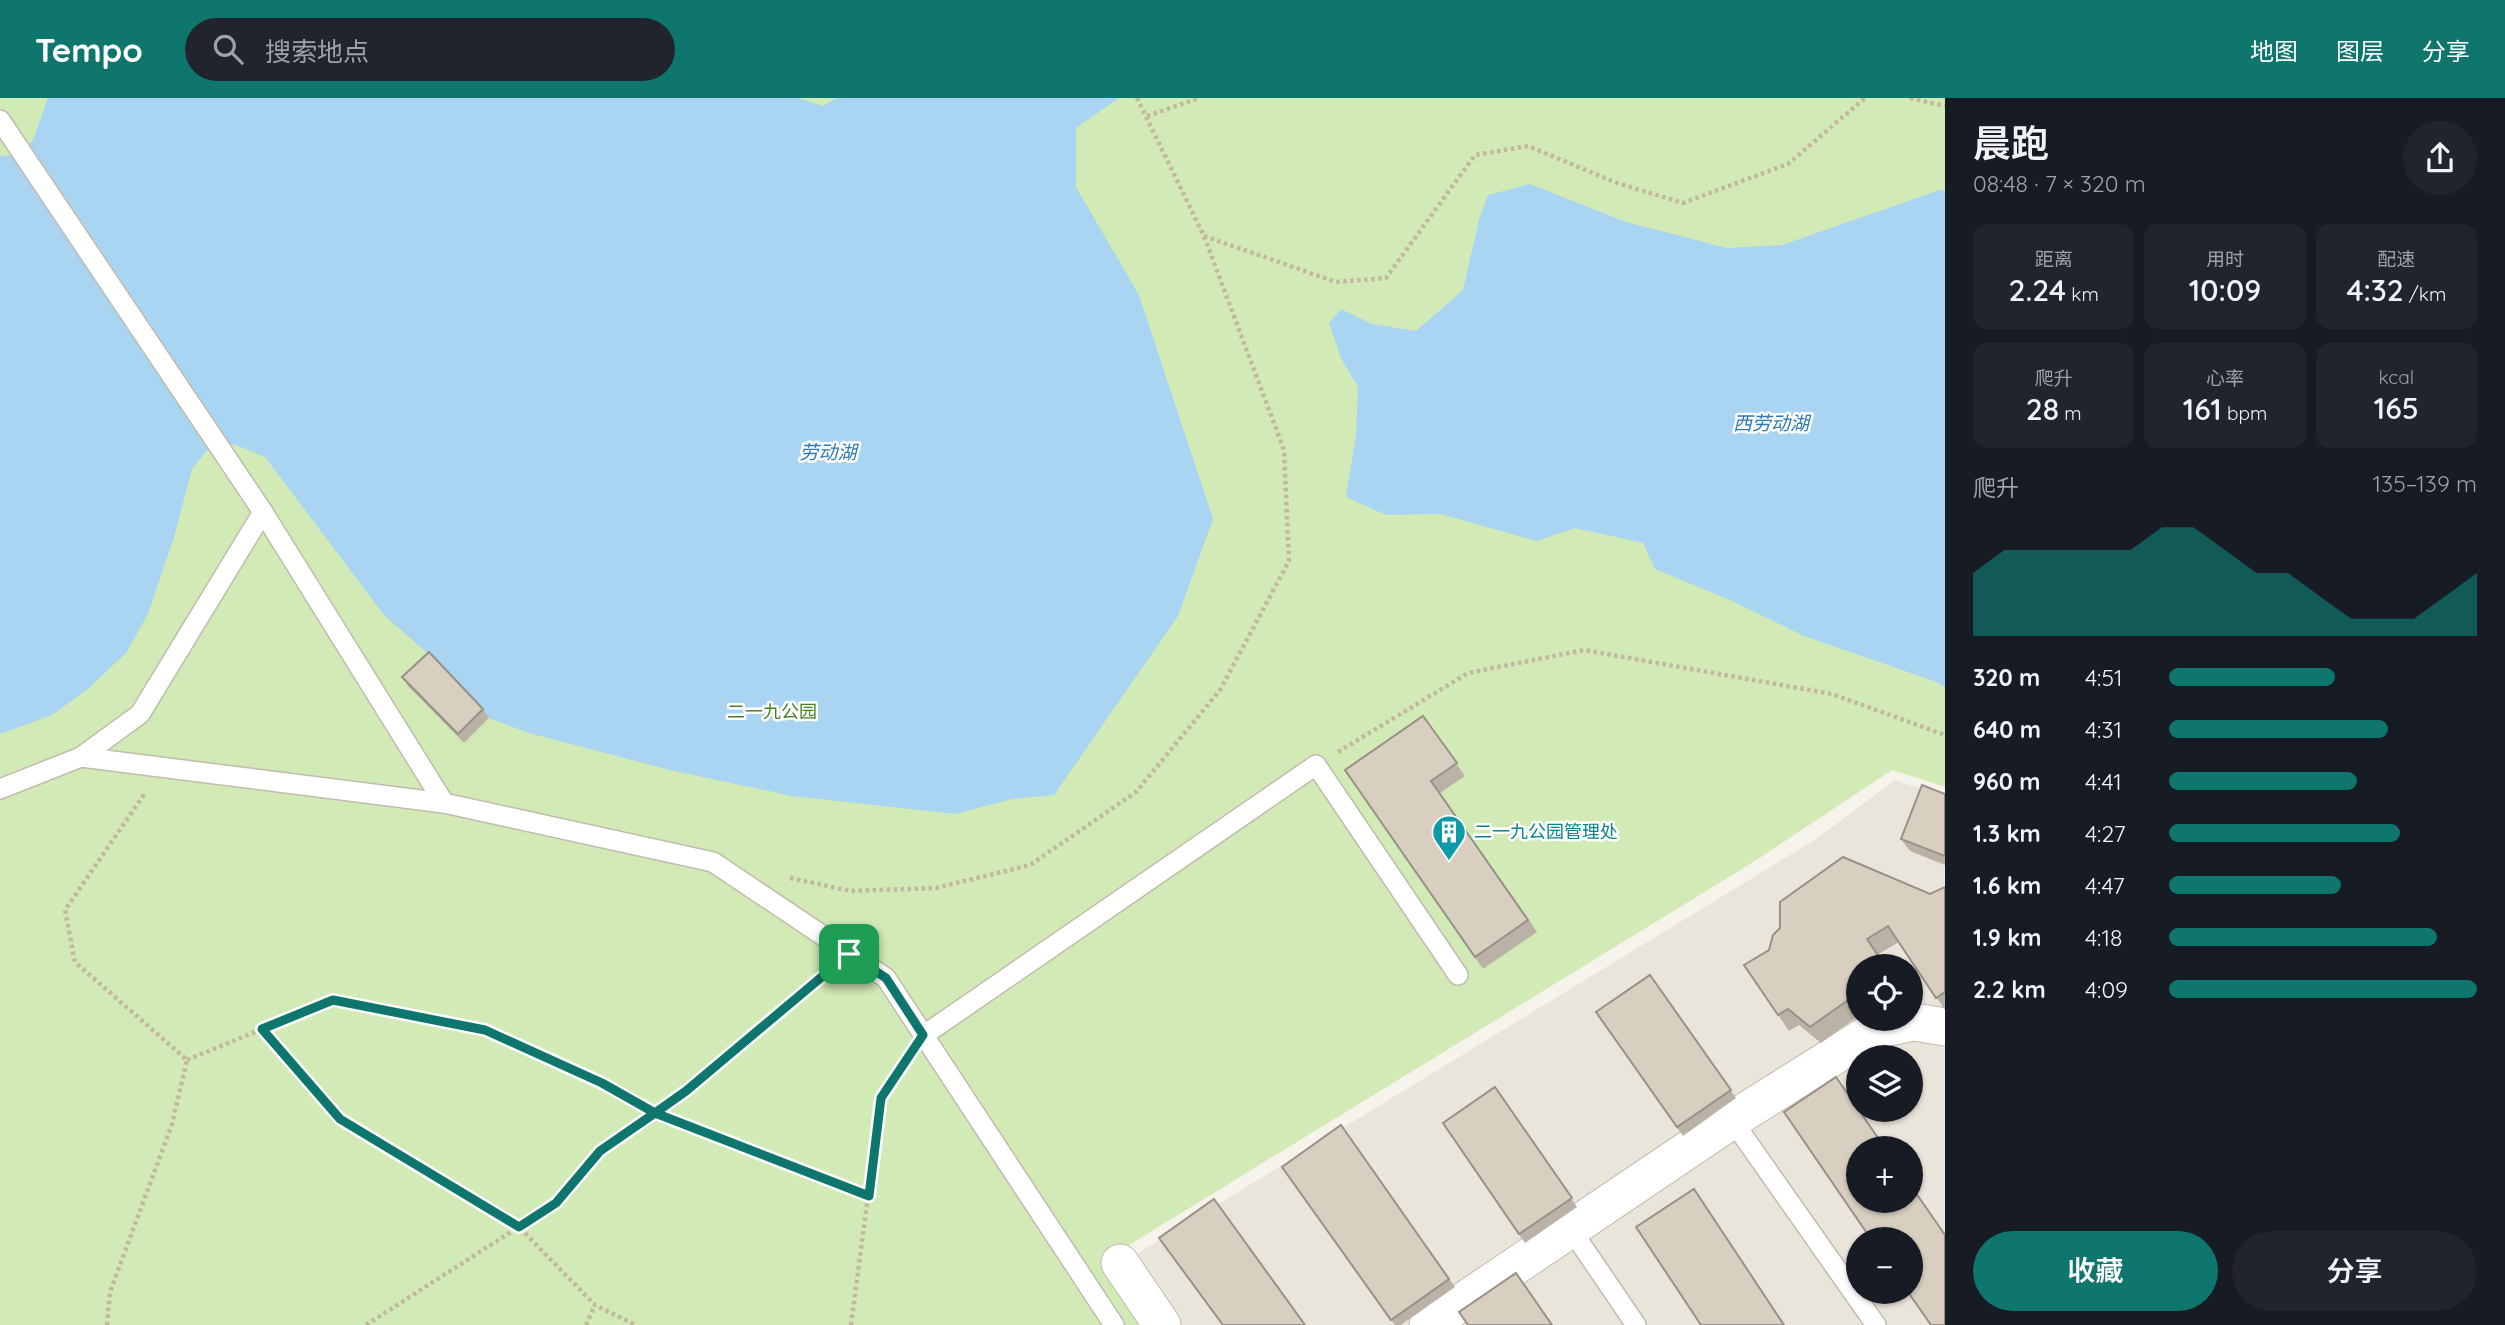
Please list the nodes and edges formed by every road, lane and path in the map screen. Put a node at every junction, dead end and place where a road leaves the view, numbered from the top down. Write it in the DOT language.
graph roads {
  1 [pos="1137,98"];
  2 [pos="1199,98"];
  3 [pos="1865,98"];
  4 [pos="1910,98"];
  5 [pos="1945,106"];
  6 [pos="1147,116"];
  7 [pos="0,120"];
  8 [pos="1204,236"];
  9 [pos="263,512"];
  10 [pos="1945,735"];
  11 [pos="80,757"];
  12 [pos="1316,765"];
  13 [pos="163,767"];
  14 [pos="0,789"];
  15 [pos="444,803"];
  16 [pos="789,878"];
  17 [pos="849,954"];
  18 [pos="1458,975"];
  19 [pos="1945,1027"];
  20 [pos="262,1029"];
  21 [pos="923,1035"];
  22 [pos="187,1060"];
  23 [pos="655,1113"];
  24 [pos="1732,1120"];
  25 [pos="869,1196"];
  26 [pos="519,1227"];
  27 [pos="1570,1228"];
  28 [pos="1121,1263"];
  29 [pos="595,1305"];
  30 [pos="107,1325"];
  31 [pos="366,1325"];
  32 [pos="586,1325"];
  33 [pos="636,1325"];
  34 [pos="851,1325"];
  35 [pos="1114,1325"];
  36 [pos="1162,1325"];
  37 [pos="1428,1325"];
  38 [pos="1636,1325"];
  39 [pos="1876,1325"];
  1 -- 6 [label="path"];
  2 -- 6 [label="path"];
  3 -- 8 [label="path"];
  4 -- 5 [label="path"];
  6 -- 8 [label="path"];
  7 -- 9 [label="lane"];
  8 -- 16 [label="path"];
  9 -- 11 [label="lane"];
  9 -- 15 [label="lane"];
  10 -- 12 [label="path"];
  11 -- 13 [label="lane"];
  11 -- 14 [label="lane"];
  12 -- 18 [label="lane"];
  12 -- 21 [label="lane"];
  13 -- 15 [label="lane"];
  13 -- 22 [label="path"];
  15 -- 17 [label="lane"];
  17 -- 21 [label="lane"];
  17 -- 23 [label="path"];
  19 -- 24 [label="street"];
  20 -- 22 [label="path"];
  20 -- 23 [label="path"];
  20 -- 26 [label="path"];
  21 -- 25 [label="path"];
  21 -- 35 [label="lane"];
  22 -- 30 [label="path"];
  23 -- 25 [label="path"];
  23 -- 26 [label="path"];
  24 -- 27 [label="street"];
  24 -- 39 [label="lane"];
  25 -- 34 [label="path"];
  26 -- 29 [label="path"];
  26 -- 31 [label="path"];
  27 -- 37 [label="street"];
  27 -- 38 [label="lane"];
  28 -- 36 [label="street"];
  29 -- 32 [label="path"];
  29 -- 33 [label="path"];
}
